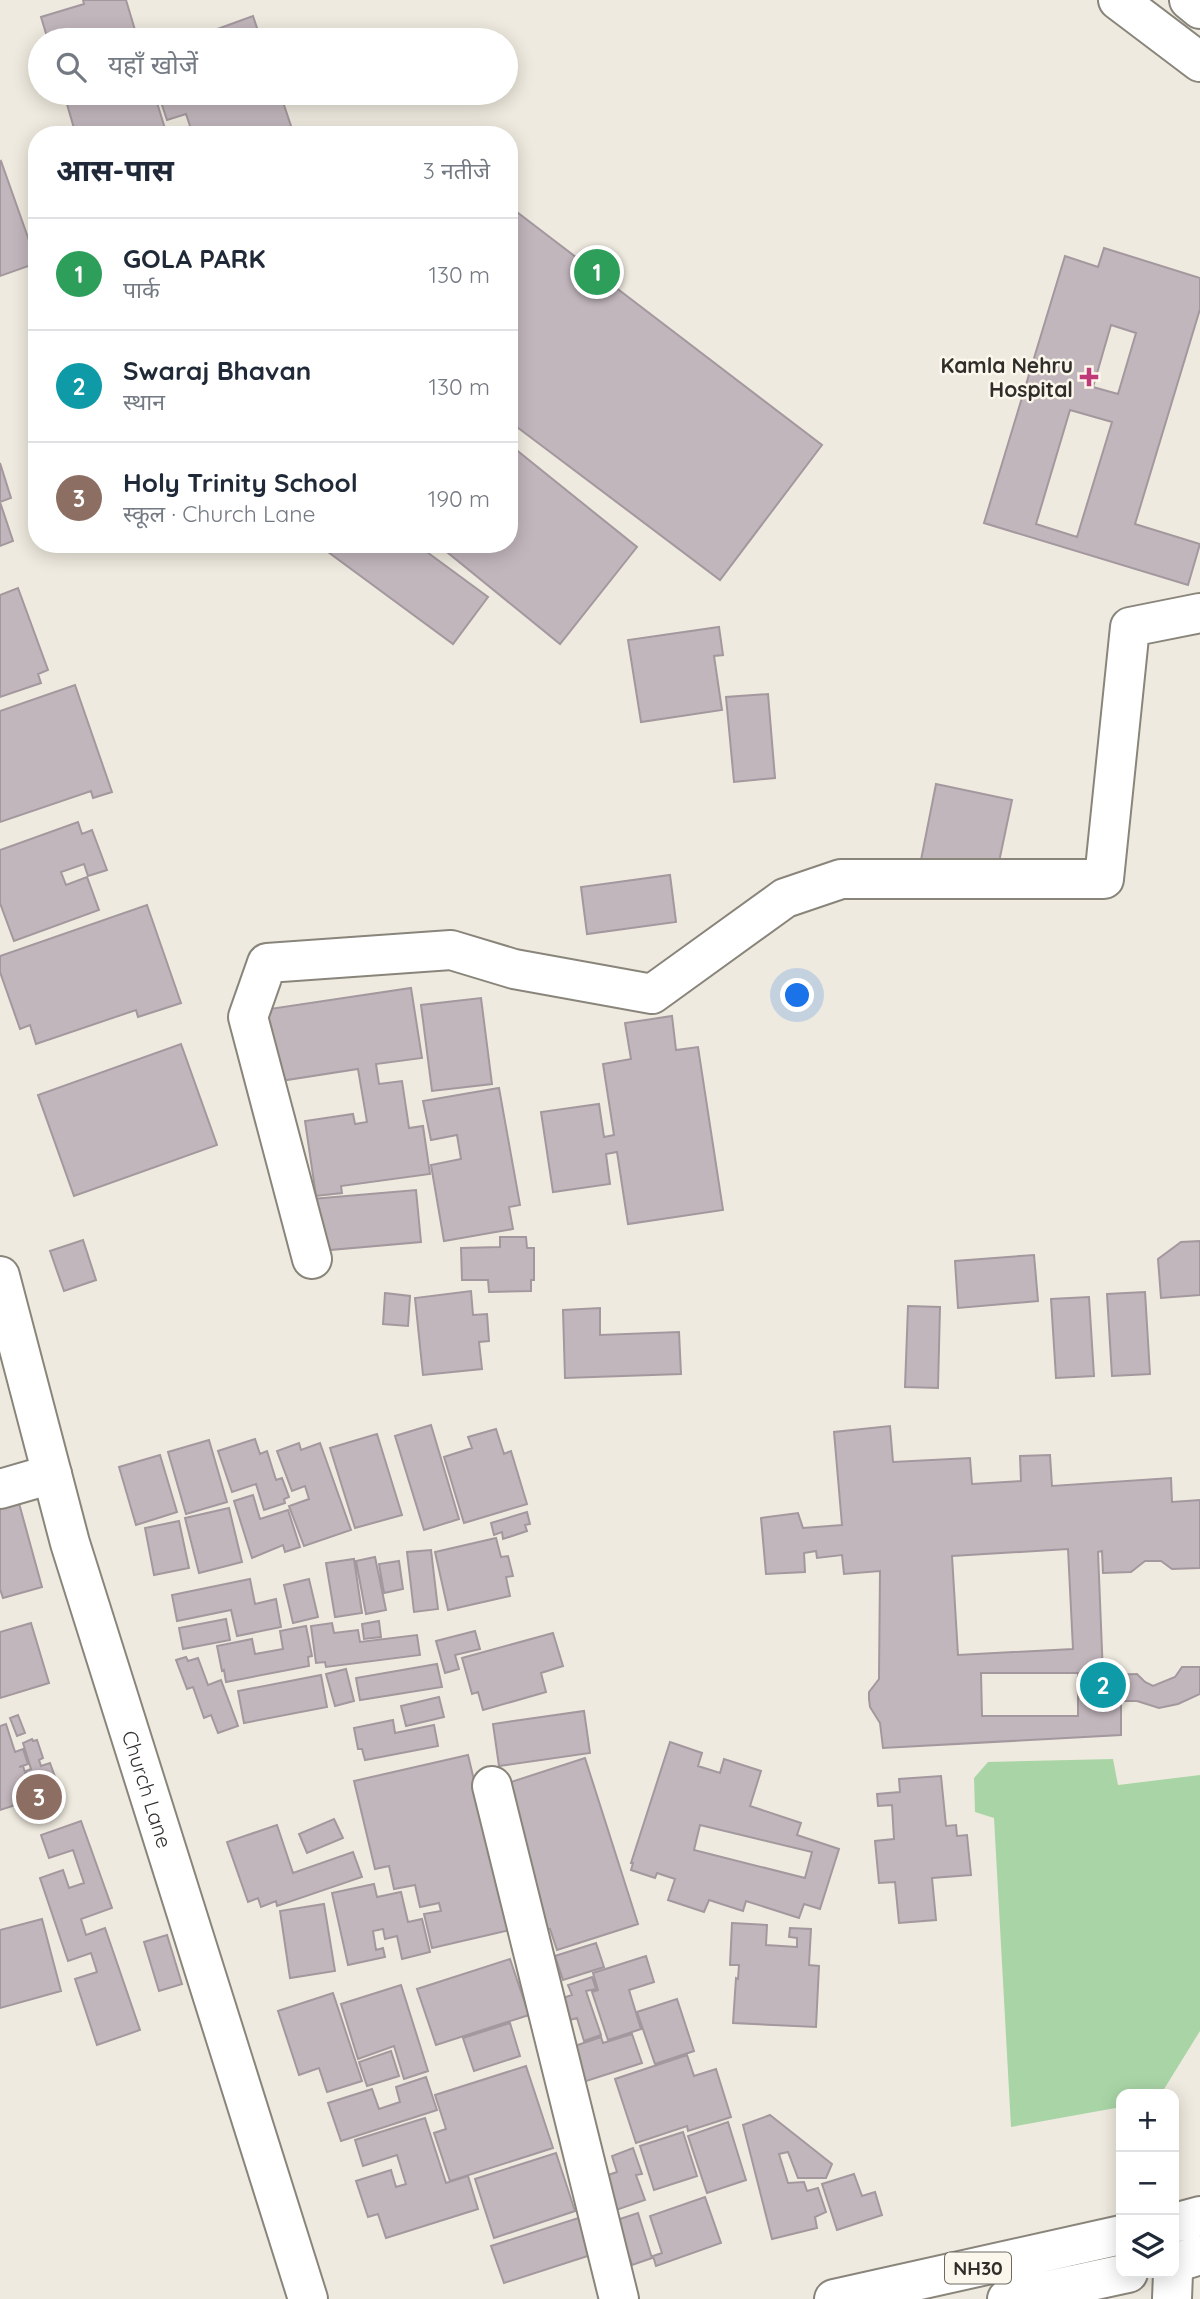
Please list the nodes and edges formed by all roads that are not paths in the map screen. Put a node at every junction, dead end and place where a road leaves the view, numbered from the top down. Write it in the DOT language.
graph roads {
  1 [pos="1118,0"];
  2 [pos="1189,0"];
  3 [pos="1200,9"];
  4 [pos="1200,62"];
  5 [pos="1200,613"];
  6 [pos="312,1259"];
  7 [pos="0,1276"];
  8 [pos="52,1474"];
  9 [pos="0,1489"];
  10 [pos="492,1786"];
  11 [pos="1116,2236"];
  12 [pos="1200,2255"];
  13 [pos="1179,2261"];
  14 [pos="1116,2276"];
  15 [pos="1173,2278"];
  16 [pos="308,2299"];
  17 [pos="619,2299"];
  18 [pos="834,2299"];
  19 [pos="1007,2299"];
  20 [pos="1172,2299"];
  1 -- 4 [label="main road"];
  2 -- 3 [label="main road"];
  5 -- 6 [label="main road"];
  7 -- 8 [label="main road, Church Lane"];
  8 -- 9 [label="main road"];
  8 -- 16 [label="main road, Church Lane"];
  10 -- 17 [label="main road"];
  11 -- 18 [label="main road, NH30"];
  12 -- 13 [label="main road"];
  14 -- 19 [label="main road"];
  15 -- 20 [label="main road"];
}
